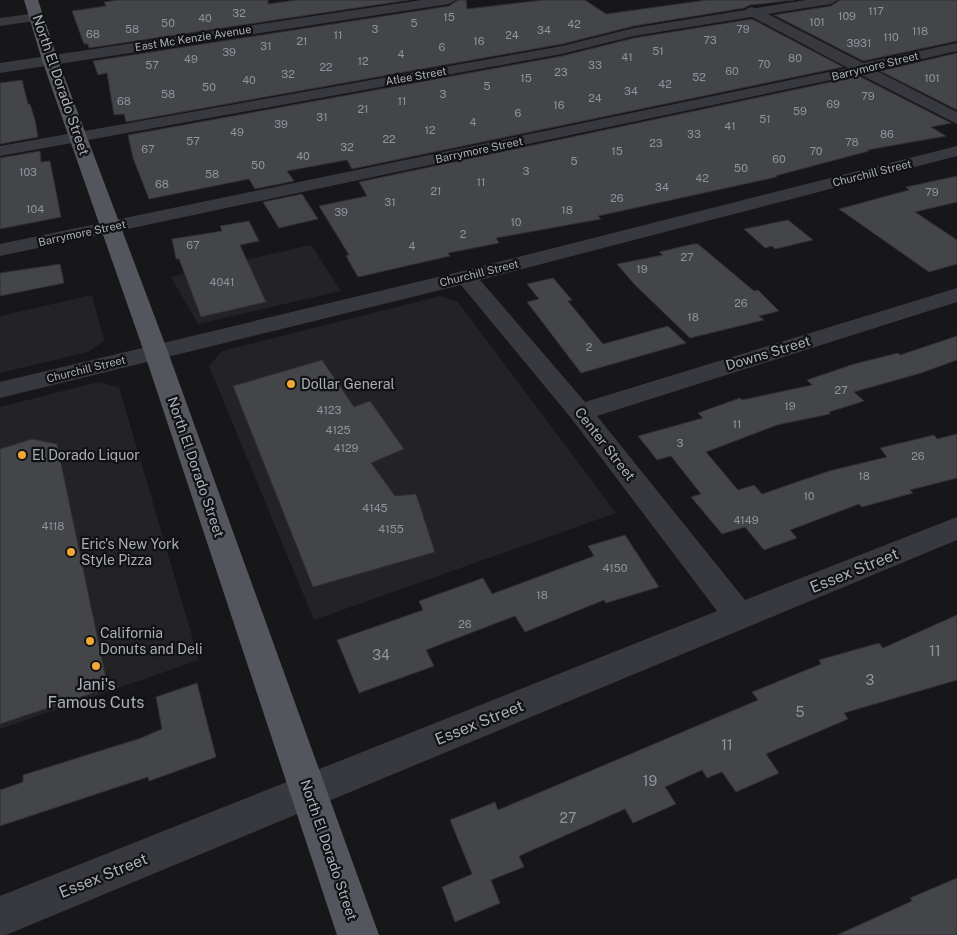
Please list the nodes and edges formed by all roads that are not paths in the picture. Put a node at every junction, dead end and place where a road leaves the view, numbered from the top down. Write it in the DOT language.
graph roads {
  1 [pos="449,0"];
  2 [pos="729,0"];
  3 [pos="831,0"];
  4 [pos="37,5"];
  5 [pos="753,12"];
  6 [pos="0,22"];
  7 [pos="957,47"];
  8 [pos="50,60"];
  9 [pos="0,68"];
  10 [pos="861,69"];
  11 [pos="957,119"];
  12 [pos="78,137"];
  13 [pos="0,151"];
  14 [pos="957,151"];
  15 [pos="110,227"];
  16 [pos="0,250"];
  17 [pos="466,277"];
  18 [pos="957,295"];
  19 [pos="156,352"];
  20 [pos="0,390"];
  21 [pos="580,412"];
  22 [pos="957,528"];
  23 [pos="739,616"];
  24 [pos="308,792"];
  25 [pos="0,917"];
  26 [pos="358,935"];
  1 -- 8 [label="street, East Mc Kenzie Avenue"];
  2 -- 5 [label="street"];
  3 -- 5 [label="street, Atlee Street"];
  4 -- 6 [label="street"];
  4 -- 8 [label="main road, North El Dorado Street"];
  5 -- 10 [label="street"];
  5 -- 12 [label="street, Atlee Street"];
  7 -- 10 [label="street, Barrymore Street"];
  8 -- 9 [label="street, East Mc Kenzie Avenue"];
  8 -- 12 [label="main road, North El Dorado Street"];
  10 -- 11 [label="street"];
  10 -- 15 [label="street, Barrymore Street"];
  12 -- 13 [label="street, Atlee Street"];
  12 -- 15 [label="main road, North El Dorado Street"];
  14 -- 17 [label="street, Churchill Street"];
  15 -- 16 [label="street, Barrymore Street"];
  15 -- 19 [label="main road, North El Dorado Street"];
  17 -- 19 [label="street, Churchill Street"];
  17 -- 21 [label="street, Center Street"];
  18 -- 21 [label="street, Downs Street"];
  19 -- 20 [label="street, Churchill Street"];
  19 -- 24 [label="main road, North El Dorado Street"];
  21 -- 23 [label="street, Center Street"];
  22 -- 23 [label="street, Essex Street"];
  23 -- 24 [label="street, Essex Street"];
  24 -- 25 [label="street, Essex Street"];
  24 -- 26 [label="main road, North El Dorado Street"];
}
